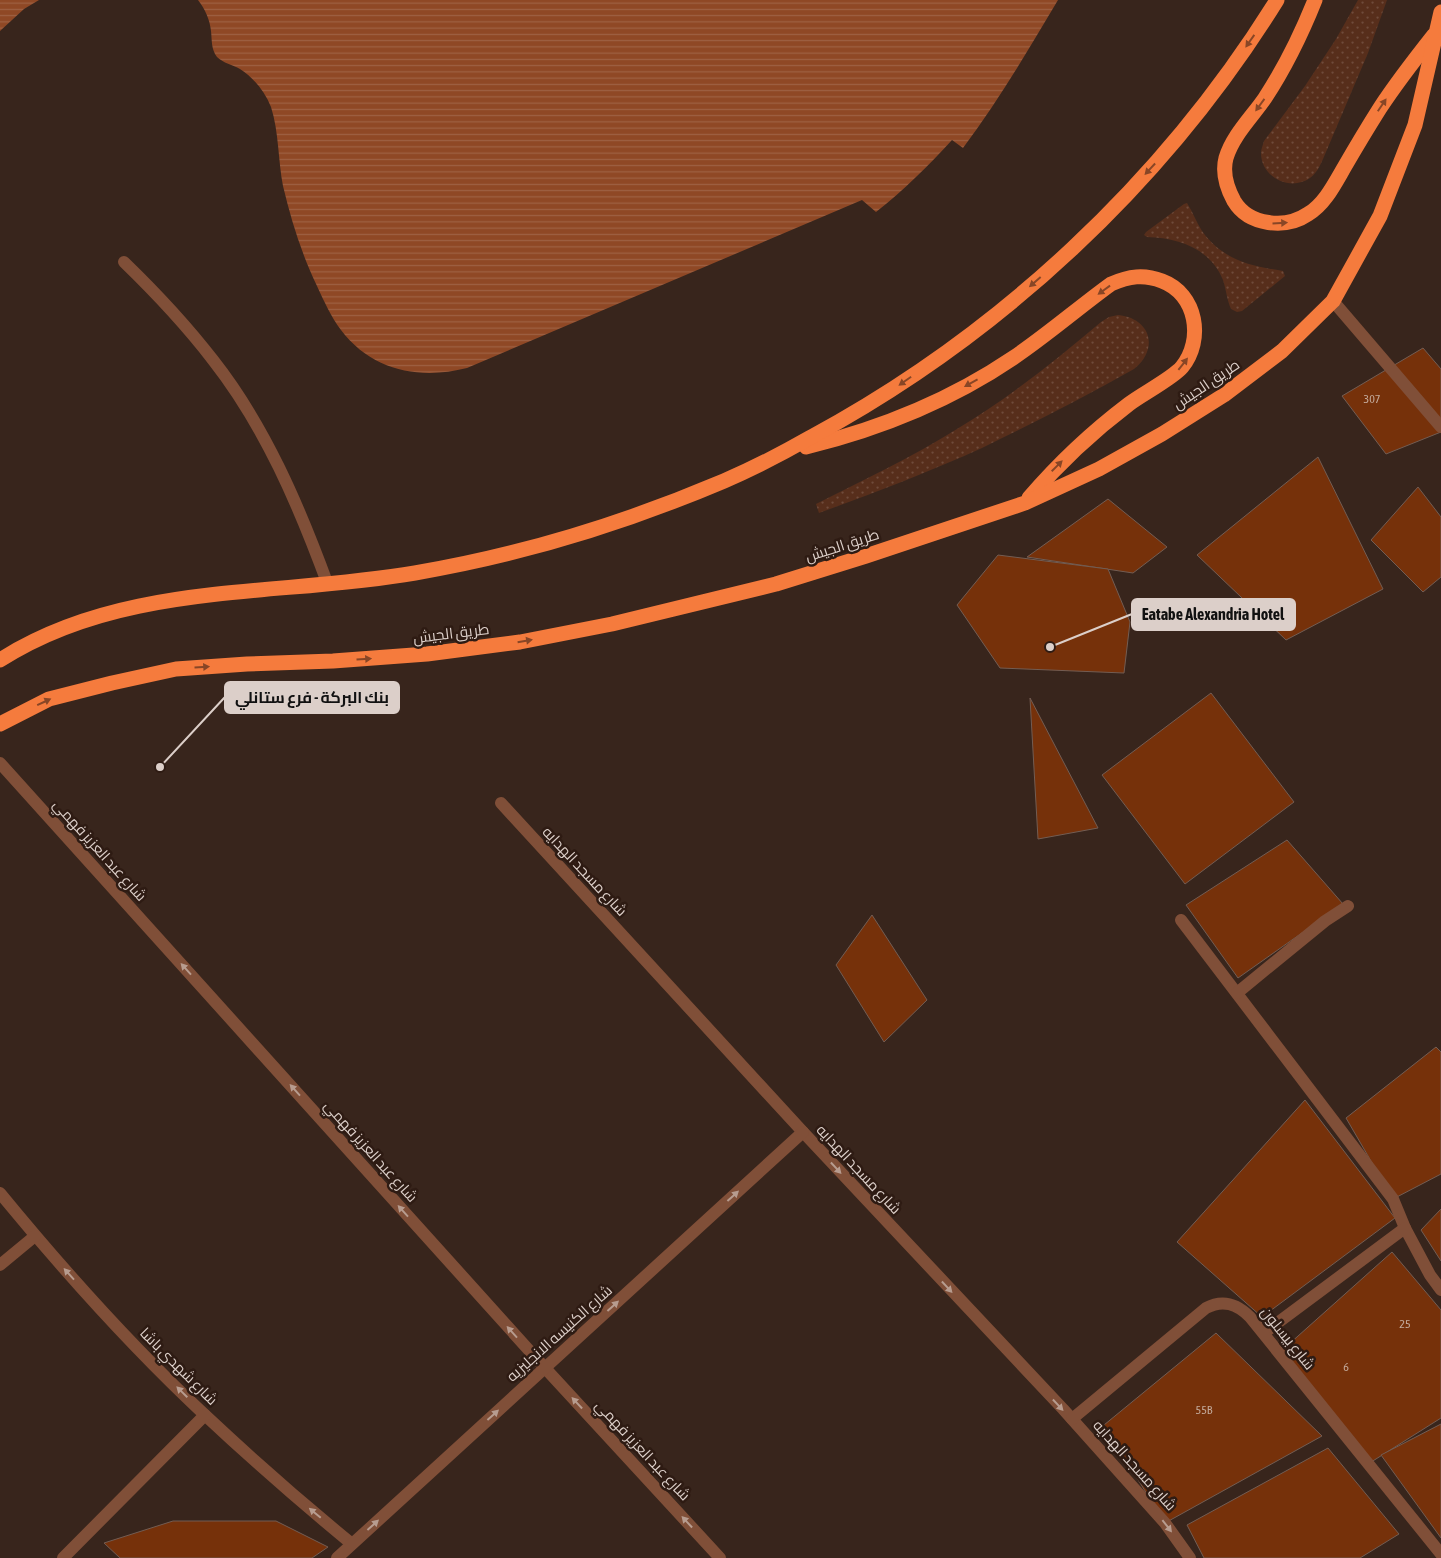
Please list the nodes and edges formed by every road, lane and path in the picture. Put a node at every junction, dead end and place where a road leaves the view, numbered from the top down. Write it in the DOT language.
graph roads {
  1 [pos="1277,0"];
  2 [pos="1315,0"];
  3 [pos="1441,12"];
  4 [pos="1439,33"];
  5 [pos="124,262"];
  6 [pos="1333,301"];
  7 [pos="1441,427"];
  8 [pos="785,452"];
  9 [pos="1025,503"];
  10 [pos="328,585"];
  11 [pos="0,660"];
  12 [pos="0,724"];
  13 [pos="0,763"];
  14 [pos="501,803"];
  15 [pos="1348,906"];
  16 [pos="1181,920"];
  17 [pos="1237,992"];
  18 [pos="803,1132"];
  19 [pos="0,1193"];
  20 [pos="1405,1228"];
  21 [pos="35,1236"];
  22 [pos="0,1264"];
  23 [pos="1441,1290"];
  24 [pos="1264,1333"];
  25 [pos="545,1368"];
  26 [pos="205,1415"];
  27 [pos="1072,1420"];
  28 [pos="352,1544"];
  29 [pos="1441,1554"];
  30 [pos="63,1558"];
  31 [pos="337,1558"];
  32 [pos="720,1558"];
  33 [pos="1190,1558"];
  1 -- 8 [label="highway, one-way"];
  2 -- 4 [label="highway, one-way"];
  3 -- 4 [label="highway, طريق الجيش"];
  4 -- 6 [label="highway, طريق الجيش"];
  5 -- 10 [label="street"];
  6 -- 7 [label="street"];
  6 -- 9 [label="highway, طريق الجيش"];
  9 -- 8 [label="highway, one-way"];
  8 -- 10 [label="highway"];
  12 -- 9 [label="highway, طريق الجيش, one-way"];
  10 -- 11 [label="highway"];
  25 -- 13 [label="street, شارع عبد العزيز فهمي, one-way"];
  14 -- 18 [label="street, شارع مسجد الهدايه"];
  15 -- 17 [label="street"];
  16 -- 17 [label="street"];
  17 -- 20 [label="street"];
  25 -- 18 [label="street, شارع الكنيسه الانجليزيه, one-way"];
  18 -- 27 [label="street, شارع مسجد الهدايه, one-way"];
  19 -- 21 [label="street, شارع شهدي باشا"];
  20 -- 23 [label="street"];
  20 -- 24 [label="street"];
  21 -- 22 [label="street"];
  26 -- 21 [label="street, شارع شهدي باشا, one-way"];
  24 -- 27 [label="street, شارع بيسلون"];
  24 -- 29 [label="street, شارع بيسلون"];
  28 -- 25 [label="street, شارع الكنيسه الانجليزيه, one-way"];
  32 -- 25 [label="street, شارع عبد العزيز فهمي, one-way"];
  28 -- 26 [label="street, شارع شهدي باشا, one-way"];
  26 -- 30 [label="street"];
  27 -- 33 [label="street, شارع مسجد الهدايه, one-way"];
  28 -- 31 [label="street, شارع الكنيسه الانجليزيه"];
}
